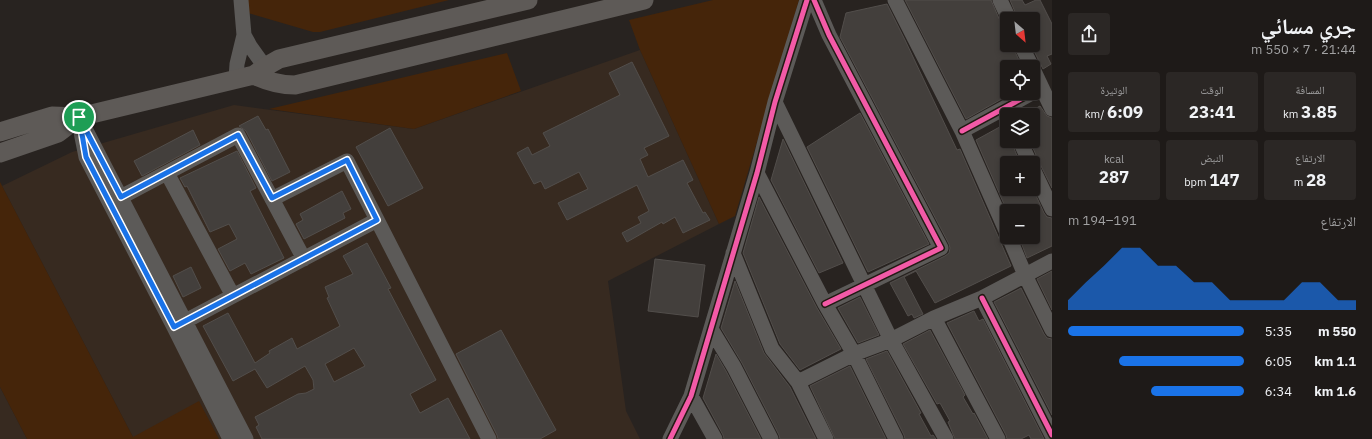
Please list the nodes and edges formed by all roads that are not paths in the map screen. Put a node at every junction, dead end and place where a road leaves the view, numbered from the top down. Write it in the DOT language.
graph roads {
  1 [pos="241,0"];
  2 [pos="528,0"];
  3 [pos="644,0"];
  4 [pos="807,0"];
  5 [pos="814,0"];
  6 [pos="895,0"];
  7 [pos="1000,0"];
  8 [pos="1006,12"];
  9 [pos="244,35"];
  10 [pos="252,74"];
  11 [pos="1040,96"];
  12 [pos="1022,100"];
  13 [pos="775,102"];
  14 [pos="1010,108"];
  15 [pos="1052,109"];
  16 [pos="1000,114"];
  17 [pos="79,117"];
  18 [pos="962,131"];
  19 [pos="0,132"];
  20 [pos="0,154"];
  21 [pos="167,173"];
  22 [pos="757,173"];
  23 [pos="1040,183"];
  24 [pos="121,197"];
  25 [pos="272,198"];
  26 [pos="1052,210"];
  27 [pos="1000,217"];
  28 [pos="377,220"];
  29 [pos="1012,244"];
  30 [pos="733,253"];
  31 [pos="304,259"];
  32 [pos="1052,261"];
  33 [pos="1025,275"];
  34 [pos="864,286"];
  35 [pos="234,296"];
  36 [pos="982,298"];
  37 [pos="825,304"];
  38 [pos="934,318"];
  39 [pos="180,324"];
  40 [pos="711,329"];
  41 [pos="1052,330"];
  42 [pos="890,340"];
  43 [pos="854,354"];
  44 [pos="798,382"];
  45 [pos="692,396"];
  46 [pos="1052,435"];
  47 [pos="230,439"];
  48 [pos="246,439"];
  49 [pos="489,439"];
  50 [pos="670,439"];
  51 [pos="715,439"];
  52 [pos="771,439"];
  53 [pos="826,439"];
  54 [pos="896,439"];
  55 [pos="946,439"];
  56 [pos="998,439"];
  1 -- 9 [label="street"];
  2 -- 10 [label="main road"];
  3 -- 10 [label="main road"];
  4 -- 13 [label="street"];
  5 -- 34 [label="street"];
  6 -- 18 [label="street"];
  7 -- 8 [label="street"];
  9 -- 10 [label="street"];
  9 -- 10 [label="street"];
  10 -- 17 [label="main road"];
  11 -- 15 [label="street"];
  12 -- 14 [label="street"];
  13 -- 22 [label="street"];
  13 -- 34 [label="street"];
  16 -- 18 [label="street"];
  17 -- 19 [label="main road"];
  17 -- 20 [label="main road"];
  17 -- 24 [label="street"];
  17 -- 39 [label="street"];
  18 -- 27 [label="street"];
  21 -- 24 [label="street"];
  21 -- 25 [label="street"];
  21 -- 35 [label="street"];
  22 -- 30 [label="street"];
  22 -- 37 [label="street"];
  23 -- 26 [label="street"];
  24 -- 39 [label="street"];
  25 -- 28 [label="street"];
  25 -- 31 [label="street"];
  28 -- 31 [label="street"];
  28 -- 49 [label="street"];
  29 -- 33 [label="street"];
  30 -- 40 [label="street"];
  30 -- 44 [label="street"];
  31 -- 35 [label="street"];
  32 -- 33 [label="street"];
  33 -- 36 [label="street"];
  33 -- 41 [label="street"];
  34 -- 37 [label="street"];
  34 -- 42 [label="street"];
  35 -- 39 [label="street"];
  36 -- 38 [label="street"];
  36 -- 46 [label="street"];
  37 -- 43 [label="street"];
  38 -- 42 [label="street"];
  38 -- 56 [label="street"];
  39 -- 47 [label="street"];
  39 -- 48 [label="street"];
  40 -- 45 [label="street"];
  40 -- 52 [label="street"];
  42 -- 43 [label="street"];
  42 -- 55 [label="street"];
  43 -- 44 [label="street"];
  43 -- 54 [label="street"];
  44 -- 53 [label="street"];
  45 -- 50 [label="street"];
  45 -- 51 [label="street"];
}
